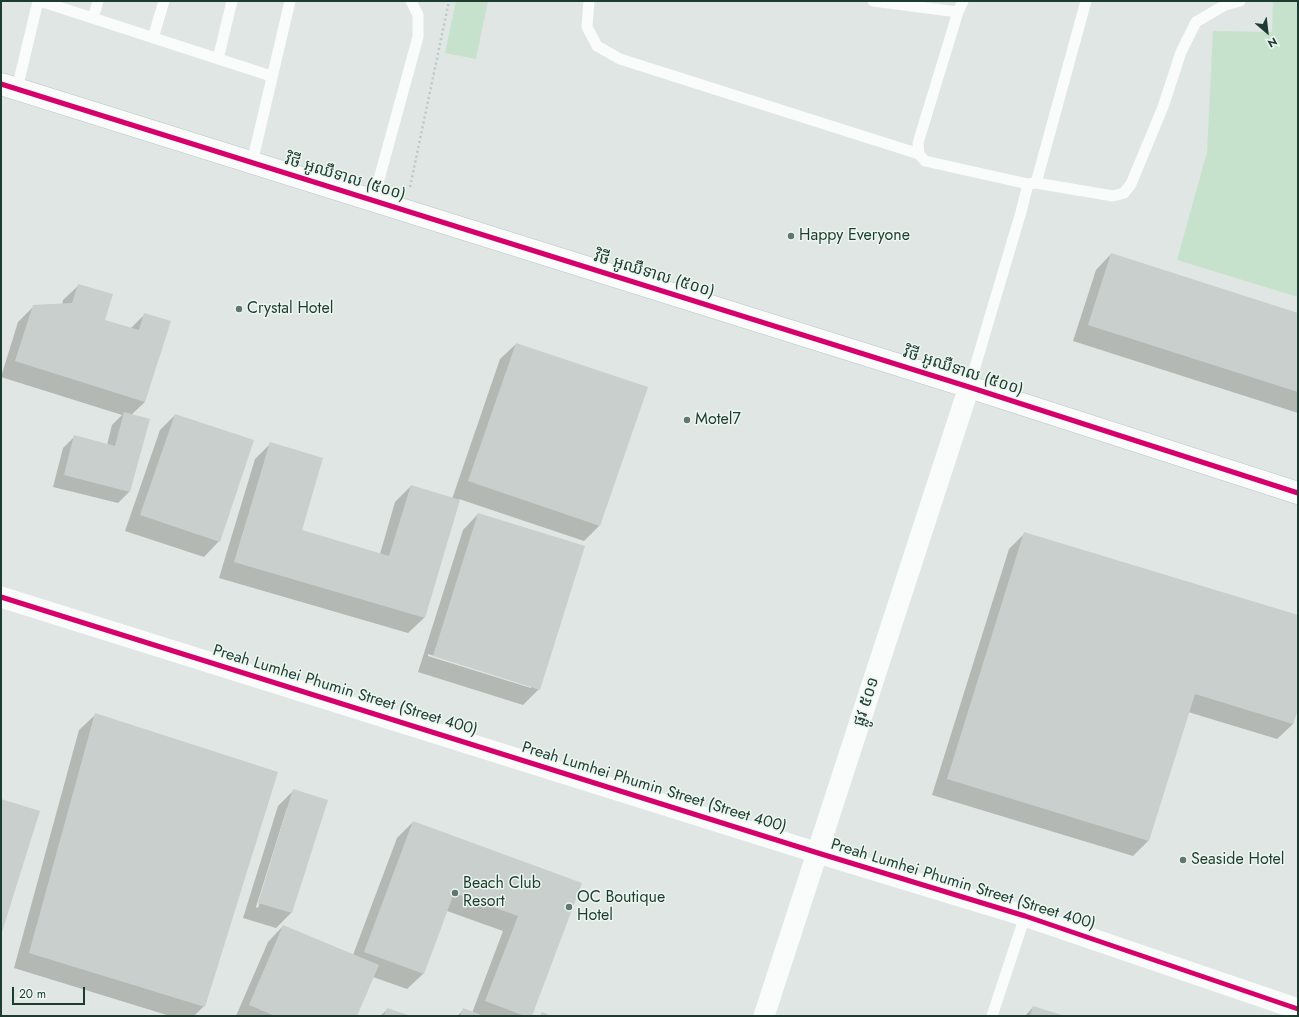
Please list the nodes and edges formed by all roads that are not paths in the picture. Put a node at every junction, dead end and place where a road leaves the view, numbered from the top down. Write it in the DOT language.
graph roads {
  1 [pos="39,1"];
  2 [pos="98,1"];
  3 [pos="164,1"];
  4 [pos="232,1"];
  5 [pos="290,1"];
  6 [pos="412,1"];
  7 [pos="589,1"];
  8 [pos="873,1"];
  9 [pos="963,1"];
  10 [pos="1086,1"];
  11 [pos="1240,1"];
  12 [pos="958,12"];
  13 [pos="93,18"];
  14 [pos="153,38"];
  15 [pos="218,59"];
  16 [pos="271,76"];
  17 [pos="9,87"];
  18 [pos="919,154"];
  19 [pos="252,163"];
  20 [pos="1032,184"];
  21 [pos="373,201"];
  22 [pos="969,387"];
  23 [pos="1298,493"];
  24 [pos="1,597"];
  25 [pos="818,853"];
  26 [pos="1025,916"];
  27 [pos="1298,1009"];
  28 [pos="764,1016"];
  29 [pos="992,1016"];
  1 -- 13 [label="lane"];
  1 -- 17 [label="lane"];
  2 -- 13 [label="lane"];
  3 -- 14 [label="lane"];
  4 -- 15 [label="lane"];
  5 -- 16 [label="lane"];
  6 -- 21 [label="lane"];
  7 -- 18 [label="lane"];
  8 -- 12 [label="lane"];
  9 -- 12 [label="lane"];
  10 -- 20 [label="lane"];
  11 -- 20 [label="lane"];
  12 -- 18 [label="lane"];
  13 -- 14 [label="lane"];
  14 -- 15 [label="lane"];
  15 -- 16 [label="lane"];
  16 -- 19 [label="lane"];
  17 -- 19 [label="street, វិថី អូឈឺទាល (៥០០)"];
  18 -- 20 [label="lane"];
  19 -- 21 [label="street, វិថី អូឈឺទាល (៥០០)"];
  20 -- 22 [label="lane"];
  21 -- 22 [label="street, វិថី អូឈឺទាល (៥០០)"];
  22 -- 23 [label="street, វិថី អូឈឺទាល (៥០០)"];
  22 -- 25 [label="street, ផ្លូវ ៥០១"];
  24 -- 25 [label="street, Preah Lumhei Phumin Street (Street 400)"];
  25 -- 26 [label="street, Preah Lumhei Phumin Street (Street 400)"];
  25 -- 28 [label="street, ផ្លូវ ៥០១"];
  26 -- 27 [label="street, Preah Lumhei Phumin Street (Street 400)"];
  26 -- 29 [label="lane"];
}
